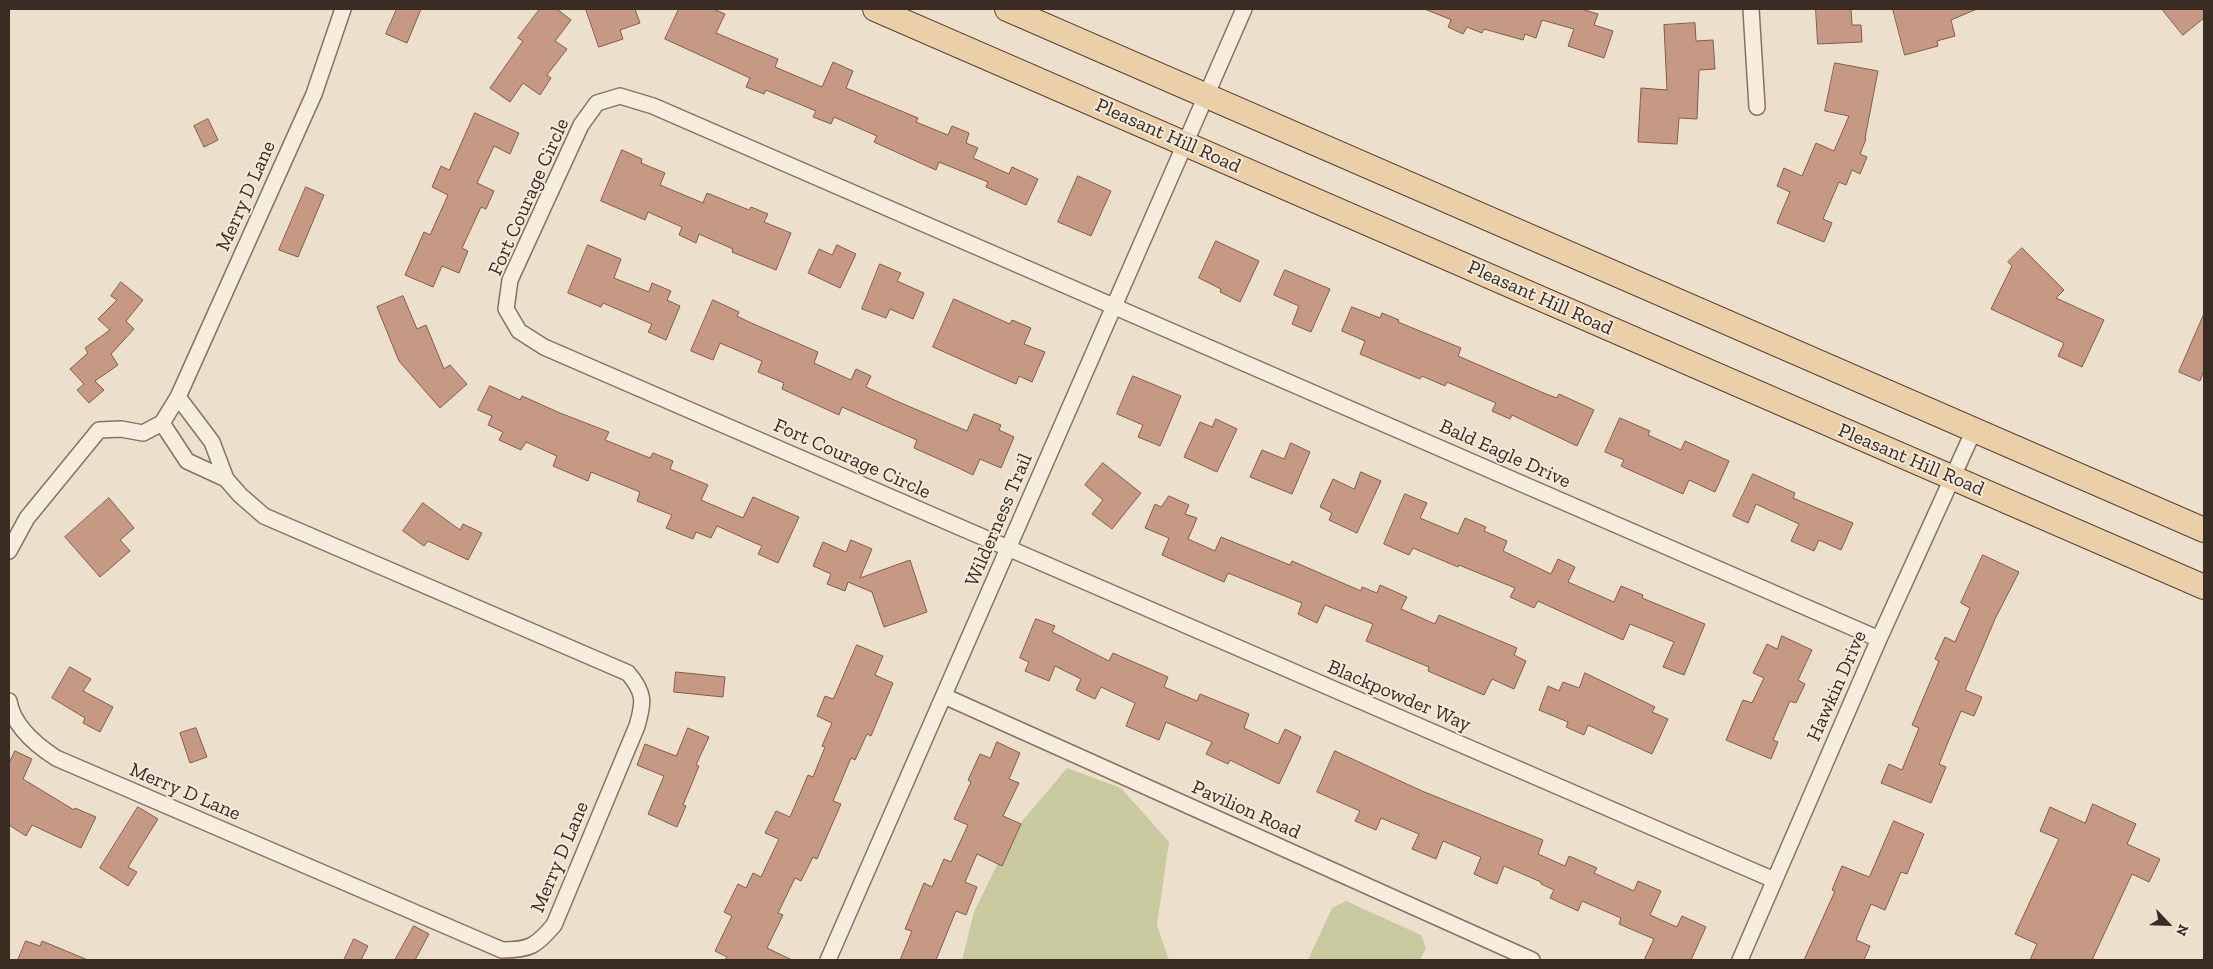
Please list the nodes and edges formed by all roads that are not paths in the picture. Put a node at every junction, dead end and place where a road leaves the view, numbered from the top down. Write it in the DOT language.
graph roads {
  1 [pos="343,9"];
  2 [pos="875,9"];
  3 [pos="1007,9"];
  4 [pos="1244,9"];
  5 [pos="1751,9"];
  6 [pos="1205,95"];
  7 [pos="1757,107"];
  8 [pos="1186,144"];
  9 [pos="1114,305"];
  10 [pos="178,397"];
  11 [pos="162,424"];
  12 [pos="1974,430"];
  13 [pos="1952,478"];
  14 [pos="226,479"];
  15 [pos="2204,530"];
  16 [pos="1009,549"];
  17 [pos="9,551"];
  18 [pos="2204,587"];
  19 [pos="1880,639"];
  20 [pos="944,696"];
  21 [pos="9,701"];
  22 [pos="1774,880"];
  23 [pos="828,960"];
  24 [pos="1532,960"];
  25 [pos="1740,960"];
  1 -- 10 [label="street, Merry D Lane"];
  2 -- 8 [label="main road, Pleasant Hill Road"];
  3 -- 6 [label="main road"];
  4 -- 6 [label="street, Wilderness Trail"];
  5 -- 7 [label="street"];
  6 -- 8 [label="street, Wilderness Trail"];
  6 -- 12 [label="main road"];
  8 -- 9 [label="street, Wilderness Trail"];
  8 -- 13 [label="main road, Pleasant Hill Road"];
  9 -- 16 [label="street, Wilderness Trail"];
  9 -- 16 [label="street, Fort Courage Circle"];
  9 -- 19 [label="street, Bald Eagle Drive"];
  10 -- 11 [label="street, Merry D Lane"];
  10 -- 14 [label="street, Merry D Lane"];
  11 -- 14 [label="street, Merry D Lane"];
  11 -- 17 [label="street"];
  12 -- 13 [label="street, Hawkin Drive"];
  12 -- 15 [label="main road"];
  13 -- 18 [label="main road, Pleasant Hill Road"];
  13 -- 19 [label="street, Hawkin Drive"];
  14 -- 21 [label="street, Merry D Lane"];
  16 -- 20 [label="street, Wilderness Trail"];
  16 -- 22 [label="street, Blackpowder Way"];
  19 -- 22 [label="street, Hawkin Drive"];
  20 -- 23 [label="street, Wilderness Trail"];
  20 -- 24 [label="street, Pavilion Road"];
  22 -- 25 [label="street, Hawkin Drive"];
}
